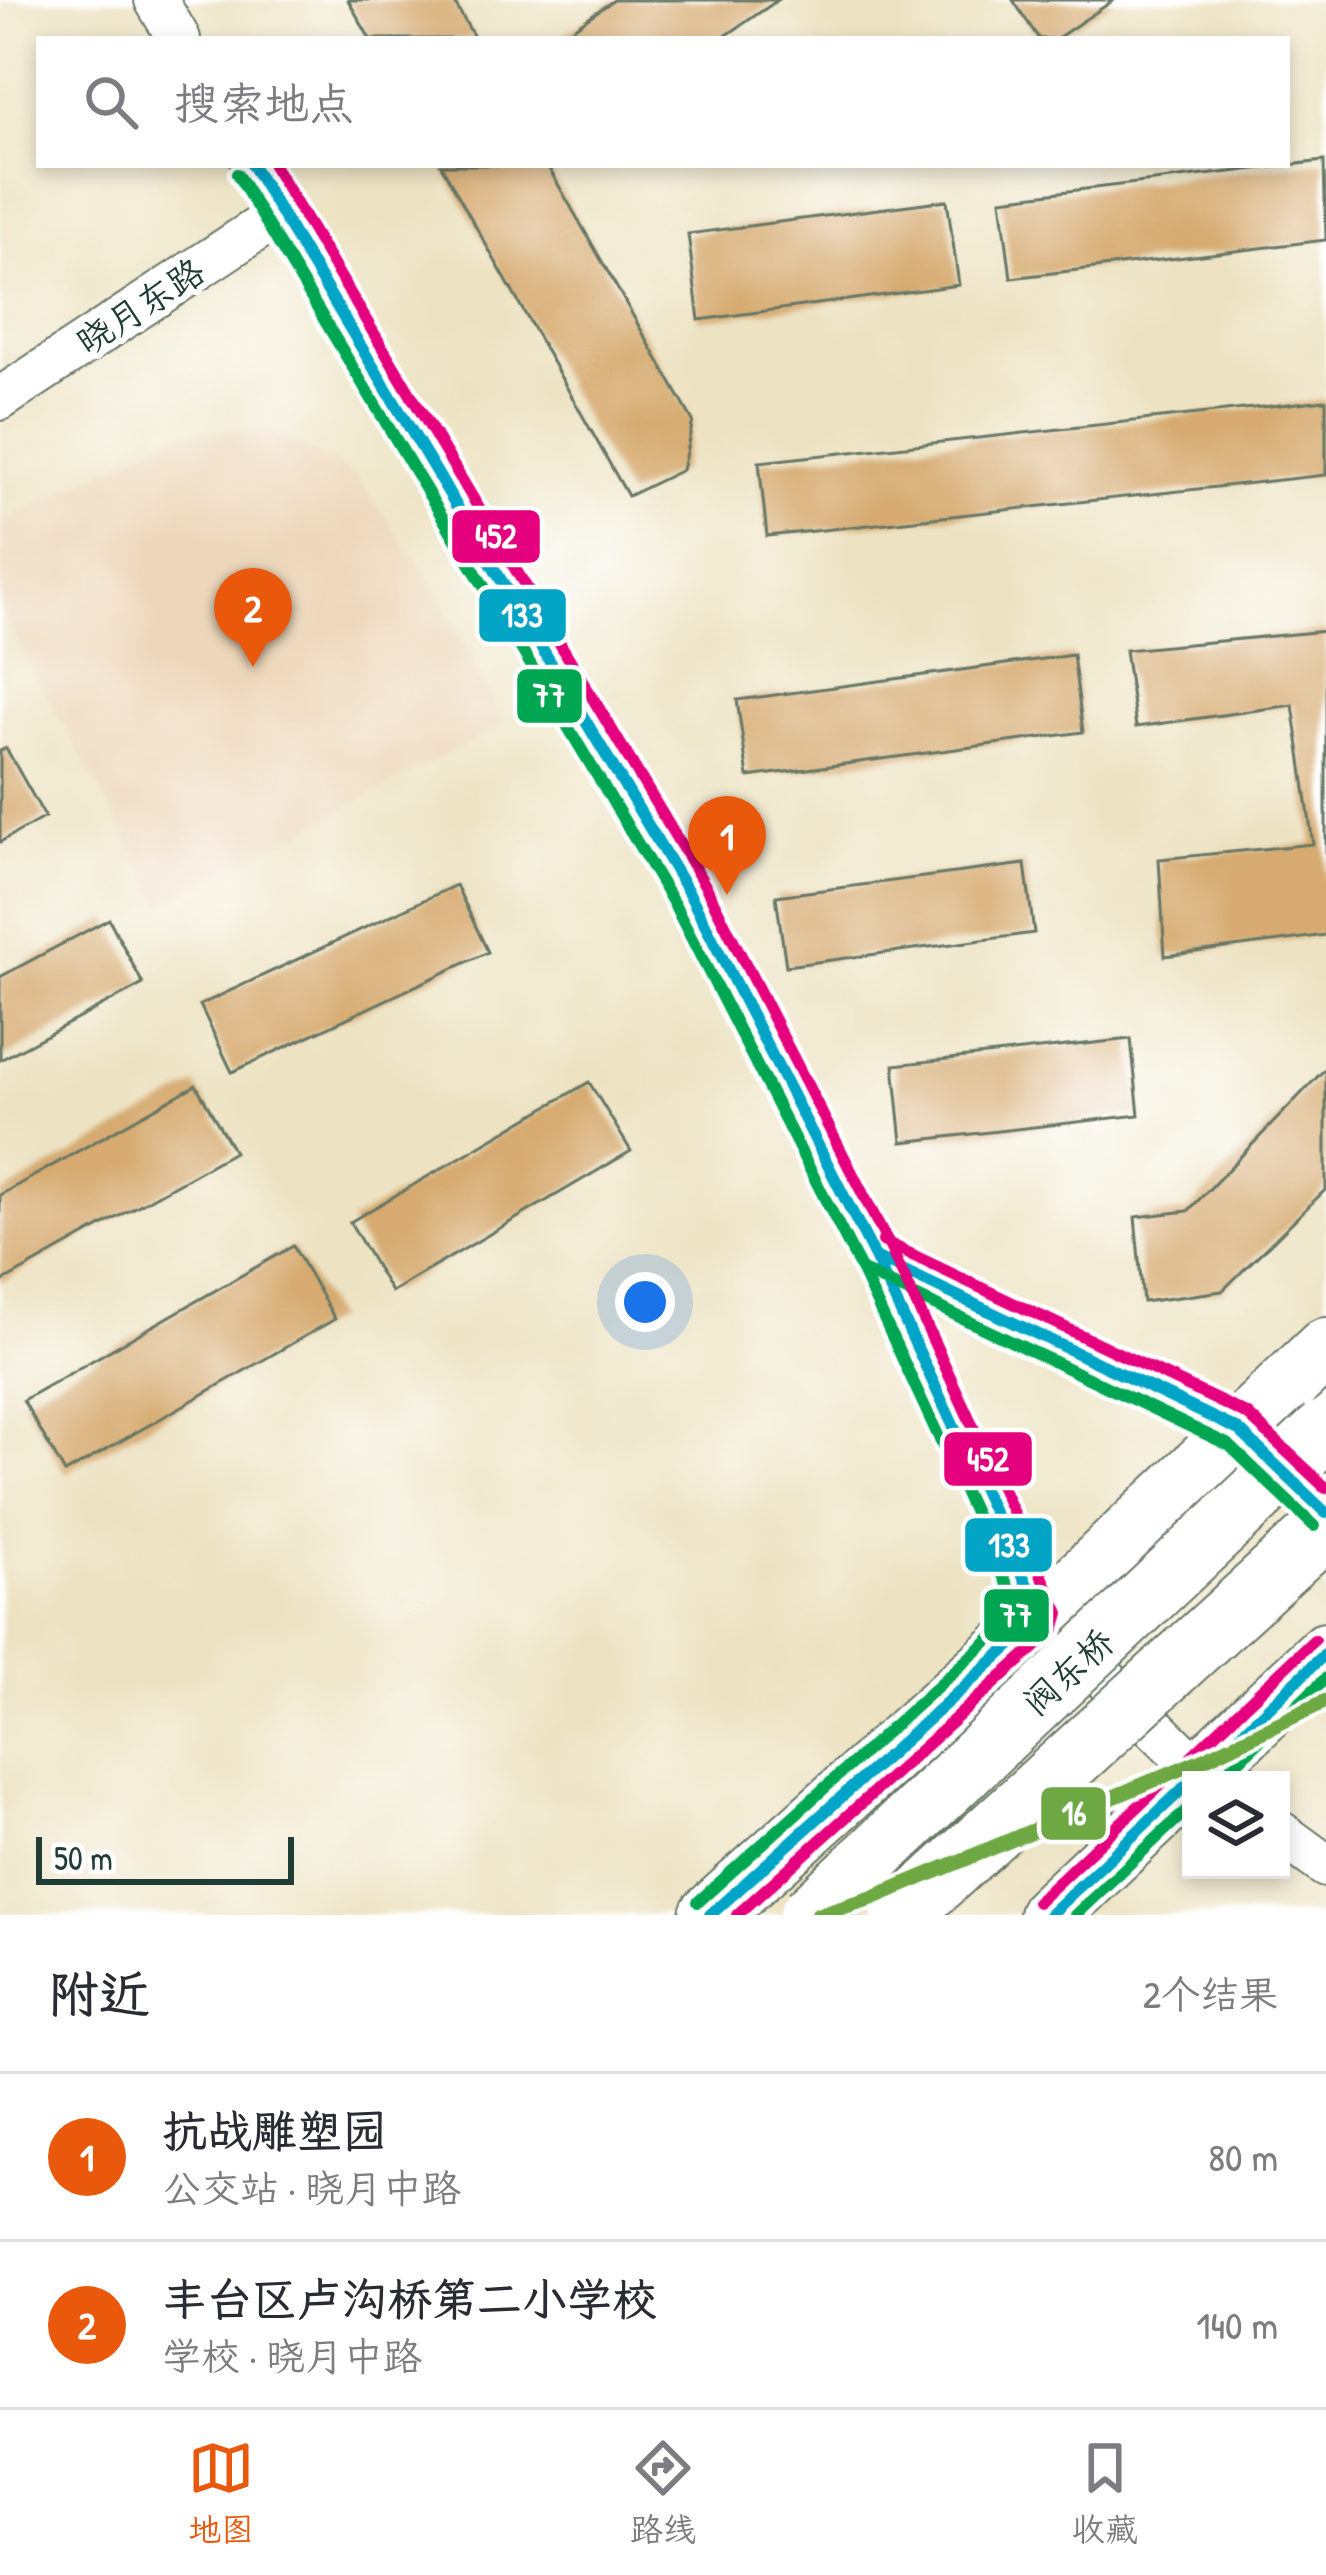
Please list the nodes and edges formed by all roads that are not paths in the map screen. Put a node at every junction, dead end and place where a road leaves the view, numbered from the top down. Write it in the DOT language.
graph roads {
  1 [pos="156,0"];
  2 [pos="177,36"];
  3 [pos="254,168"];
  4 [pos="280,214"];
  5 [pos="0,399"];
  6 [pos="875,1257"];
  7 [pos="1326,1348"];
  8 [pos="1239,1430"];
  9 [pos="1326,1430"];
  10 [pos="1326,1514"];
  11 [pos="1326,1527"];
  12 [pos="1042,1617"];
  13 [pos="1326,1653"];
  14 [pos="1190,1771"];
  15 [pos="1206,1771"];
  16 [pos="1182,1794"];
  17 [pos="1290,1840"];
  18 [pos="1326,1866"];
  19 [pos="710,1915"];
  20 [pos="810,1915"];
  21 [pos="901,1915"];
  22 [pos="1048,1915"];
  1 -- 2 [label="street"];
  3 -- 4 [label="street"];
  4 -- 5 [label="street, 晓月东路"];
  4 -- 6 [label="street"];
  6 -- 8 [label="street"];
  6 -- 12 [label="street"];
  7 -- 8 [label="highway"];
  8 -- 10 [label="street"];
  8 -- 12 [label="highway"];
  9 -- 20 [label="highway, 阀东桥, bridge"];
  11 -- 21 [label="highway, 阀东桥, bridge"];
  12 -- 14 [label="street"];
  12 -- 19 [label="highway"];
  13 -- 15 [label="highway"];
  16 -- 22 [label="highway"];
  17 -- 18 [label="street"];
}
